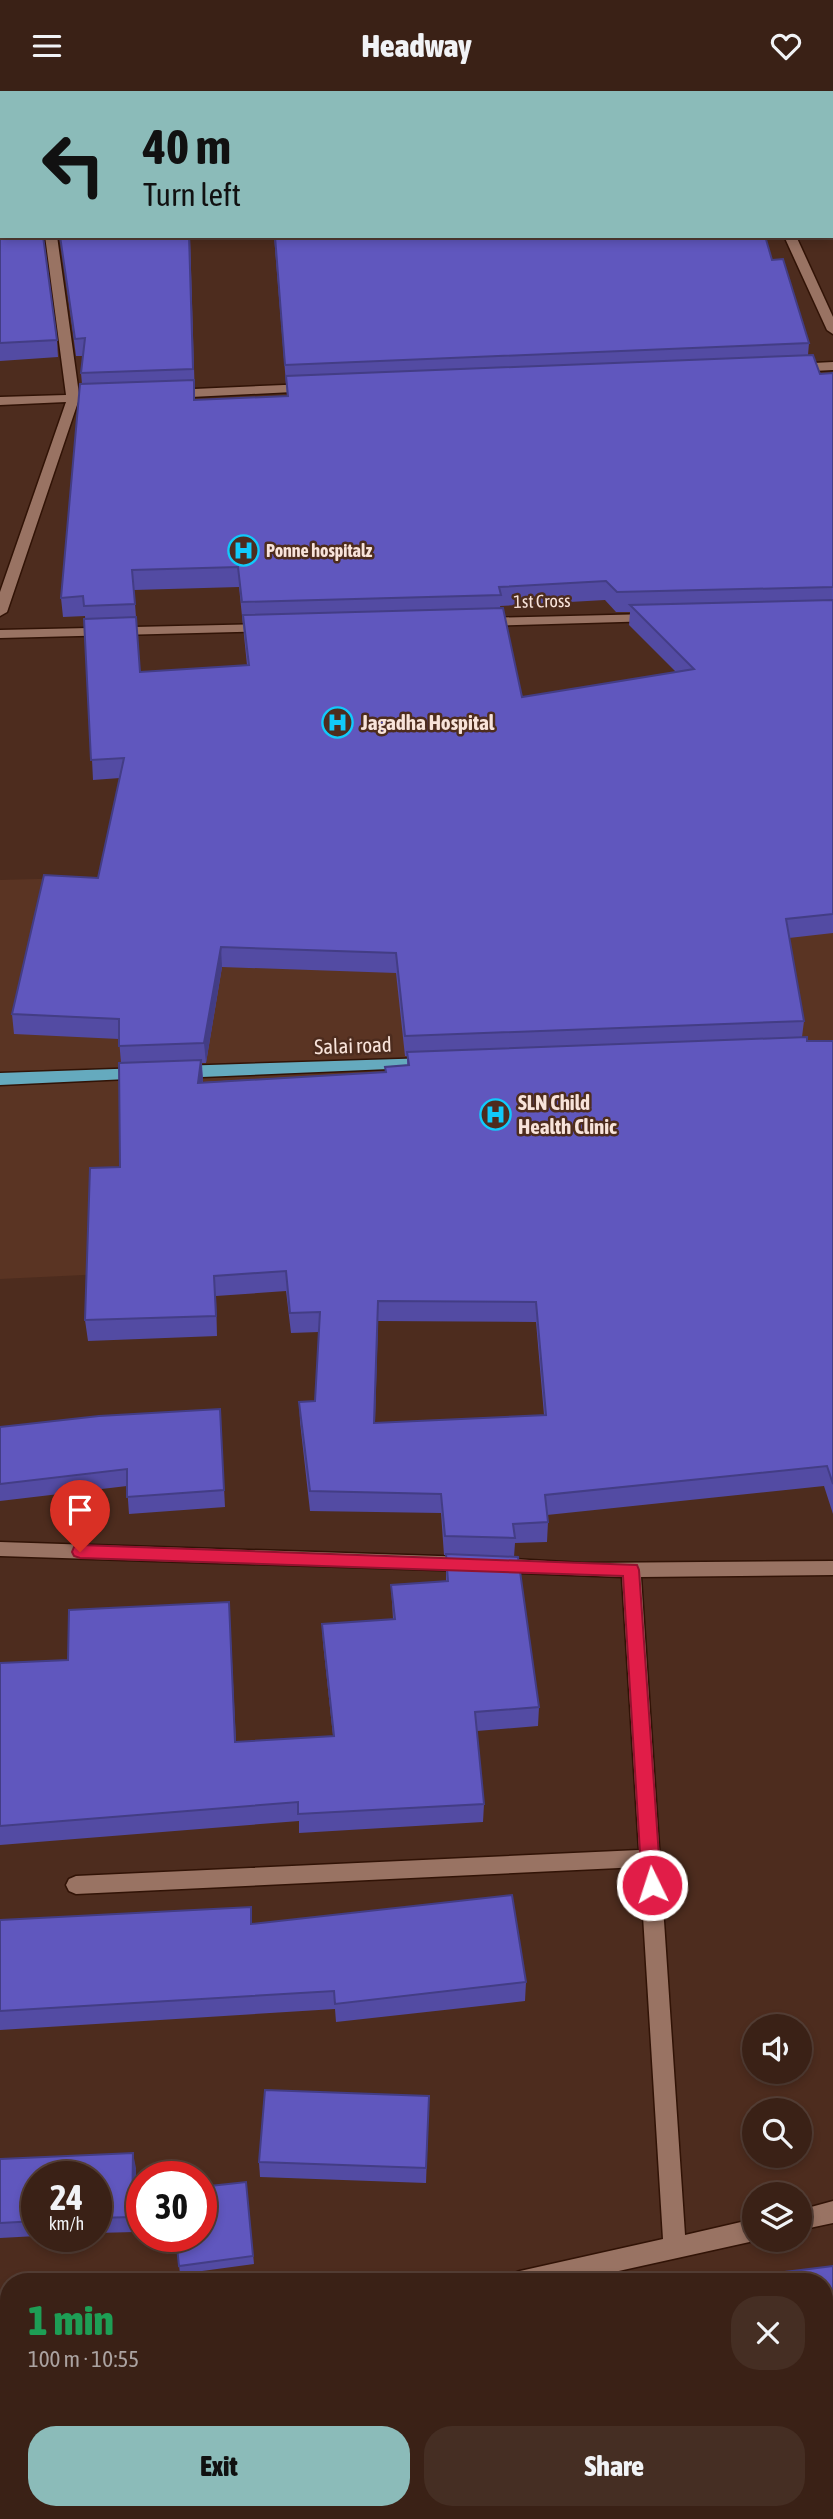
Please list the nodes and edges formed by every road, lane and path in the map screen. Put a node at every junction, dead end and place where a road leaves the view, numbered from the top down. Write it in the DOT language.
graph roads {
  1 [pos="51,238"];
  2 [pos="791,238"];
  3 [pos="833,330"];
  4 [pos="833,366"];
  5 [pos="785,368"];
  6 [pos="320,388"];
  7 [pos="155,395"];
  8 [pos="114,397"];
  9 [pos="73,399"];
  10 [pos="0,401"];
  11 [pos="0,612"];
  12 [pos="666,618"];
  13 [pos="472,622"];
  14 [pos="278,627"];
  15 [pos="0,634"];
  16 [pos="444,1063"];
  17 [pos="0,1079"];
  18 [pos="0,1549"];
  19 [pos="833,1568"];
  20 [pos="631,1570"];
  21 [pos="650,1858"];
  22 [pos="76,1885"];
  23 [pos="833,2212"];
  24 [pos="812,2217"];
  25 [pos="742,2233"];
  26 [pos="675,2248"];
  27 [pos="561,2273"];
  1 -- 9 [label="street"];
  2 -- 3 [label="street"];
  4 -- 5 [label="street"];
  6 -- 7 [label="street"];
  8 -- 9 [label="street"];
  9 -- 10 [label="street"];
  9 -- 11 [label="street"];
  12 -- 13 [label="street, 1st Cross"];
  14 -- 15 [label="street"];
  16 -- 17 [label="main road, Salai road"];
  18 -- 20 [label="street"];
  19 -- 20 [label="street"];
  20 -- 21 [label="street"];
  21 -- 22 [label="street"];
  21 -- 26 [label="street"];
  23 -- 24 [label="street"];
  25 -- 26 [label="street"];
  26 -- 27 [label="street"];
}
